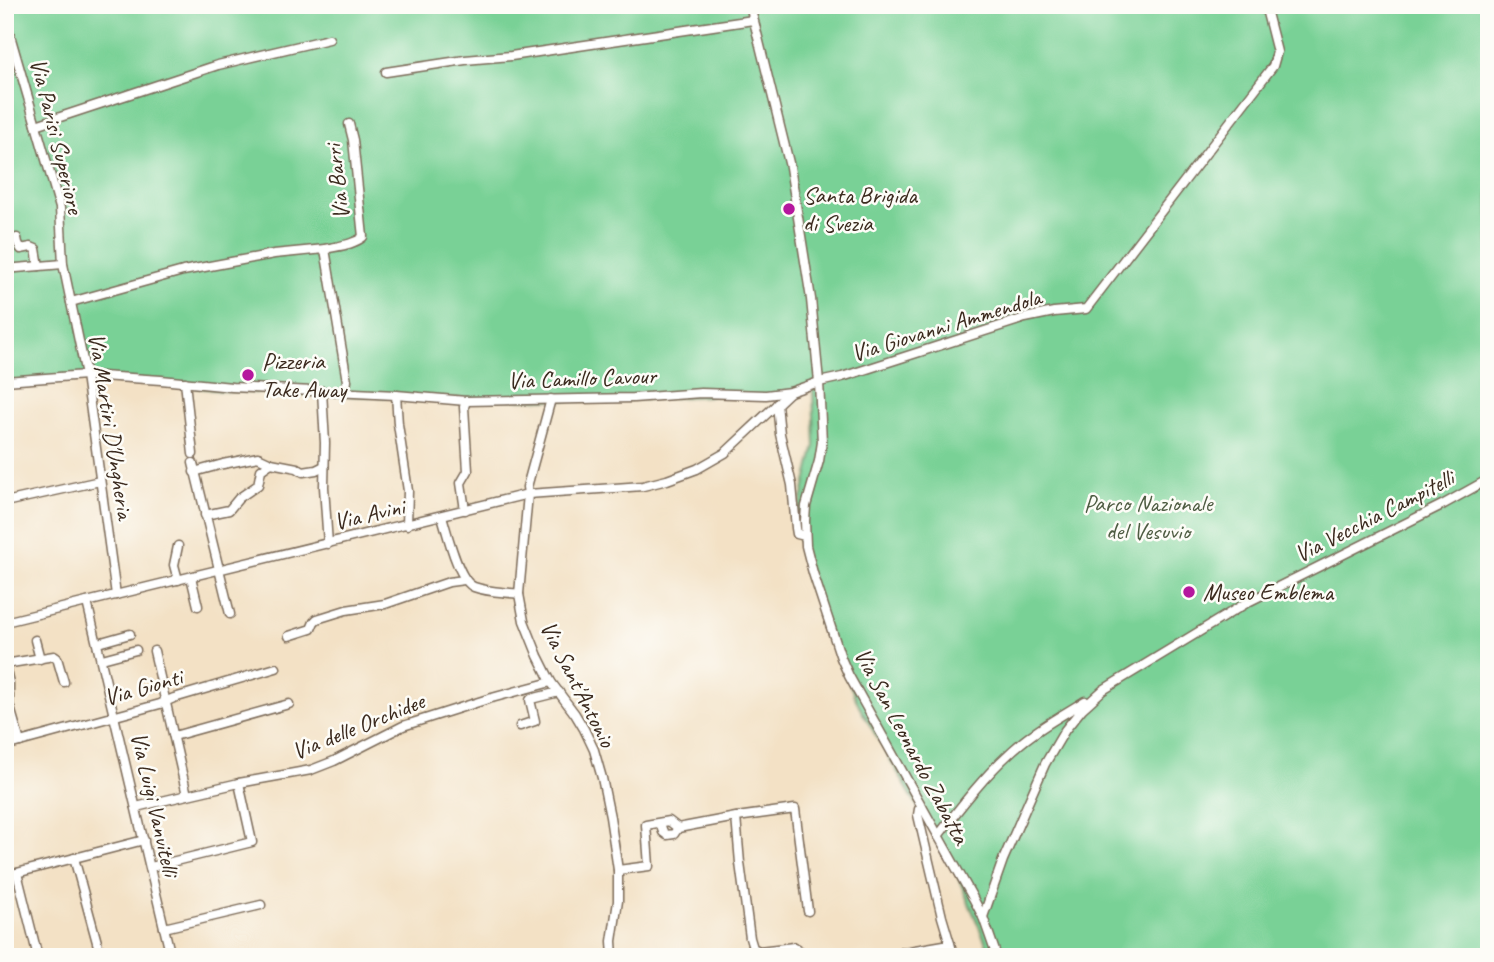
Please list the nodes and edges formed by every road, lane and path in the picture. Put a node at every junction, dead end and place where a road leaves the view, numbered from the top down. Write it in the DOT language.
graph roads {
  1 [pos="750,5"];
  2 [pos="1265,5"];
  3 [pos="5,18"];
  4 [pos="753,20"];
  5 [pos="329,39"];
  6 [pos="16,52"];
  7 [pos="5,54"];
  8 [pos="386,72"];
  9 [pos="349,124"];
  10 [pos="36,125"];
  11 [pos="18,238"];
  12 [pos="325,249"];
  13 [pos="63,264"];
  14 [pos="39,266"];
  15 [pos="5,270"];
  16 [pos="71,302"];
  17 [pos="86,375"];
  18 [pos="5,381"];
  19 [pos="185,382"];
  20 [pos="819,382"];
  21 [pos="322,391"];
  22 [pos="345,392"];
  23 [pos="790,392"];
  24 [pos="396,395"];
  25 [pos="551,399"];
  26 [pos="466,401"];
  27 [pos="778,404"];
  28 [pos="193,463"];
  29 [pos="271,463"];
  30 [pos="324,466"];
  31 [pos="1489,479"];
  32 [pos="100,481"];
  33 [pos="528,494"];
  34 [pos="5,502"];
  35 [pos="465,510"];
  36 [pos="205,516"];
  37 [pos="442,516"];
  38 [pos="407,525"];
  39 [pos="805,536"];
  40 [pos="328,544"];
  41 [pos="178,546"];
  42 [pos="218,570"];
  43 [pos="191,577"];
  44 [pos="178,580"];
  45 [pos="464,580"];
  46 [pos="519,594"];
  47 [pos="116,595"];
  48 [pos="87,602"];
  49 [pos="198,606"];
  50 [pos="230,614"];
  51 [pos="5,622"];
  52 [pos="130,634"];
  53 [pos="289,636"];
  54 [pos="35,640"];
  55 [pos="97,643"];
  56 [pos="136,650"];
  57 [pos="154,651"];
  58 [pos="40,659"];
  59 [pos="102,659"];
  60 [pos="5,665"];
  61 [pos="276,668"];
  62 [pos="551,681"];
  63 [pos="64,682"];
  64 [pos="1103,690"];
  65 [pos="559,692"];
  66 [pos="166,702"];
  67 [pos="289,704"];
  68 [pos="115,715"];
  69 [pos="520,726"];
  70 [pos="174,736"];
  71 [pos="20,742"];
  72 [pos="5,746"];
  73 [pos="239,783"];
  74 [pos="187,795"];
  75 [pos="136,807"];
  76 [pos="922,807"];
  77 [pos="737,817"];
  78 [pos="938,836"];
  79 [pos="144,840"];
  80 [pos="74,858"];
  81 [pos="150,867"];
  82 [pos="618,870"];
  83 [pos="17,873"];
  84 [pos="5,876"];
  85 [pos="261,905"];
  86 [pos="808,911"];
  87 [pos="983,917"];
  88 [pos="164,928"];
  89 [pos="950,944"];
  90 [pos="38,957"];
  91 [pos="102,957"];
  92 [pos="170,957"];
  93 [pos="613,957"];
  94 [pos="803,957"];
  95 [pos="874,957"];
  96 [pos="954,957"];
  97 [pos="997,957"];
  1 -- 4 [label="street, Via San Leonardo Zabatta"];
  2 -- 20 [label="street, Via Giovanni Ammendola"];
  3 -- 6 [label="street, Via Parisi Superiore"];
  4 -- 8 [label="street"];
  4 -- 20 [label="street, Via San Leonardo Zabatta"];
  5 -- 10 [label="street"];
  6 -- 7 [label="street"];
  6 -- 10 [label="street, Via Parisi Superiore"];
  9 -- 12 [label="street, Via Barri"];
  10 -- 13 [label="street, Via Parisi Superiore"];
  11 -- 14 [label="street"];
  12 -- 16 [label="street"];
  12 -- 22 [label="street"];
  13 -- 14 [label="street"];
  13 -- 16 [label="street, Via Martiri D'Ungheria"];
  14 -- 15 [label="street"];
  16 -- 17 [label="street, Via Martiri D'Ungheria"];
  17 -- 18 [label="street, Via Camillo Cavour"];
  17 -- 19 [label="street, Via Camillo Cavour"];
  17 -- 32 [label="street, Via Martiri D'Ungheria"];
  19 -- 21 [label="street, Via Camillo Cavour"];
  19 -- 28 [label="street"];
  20 -- 23 [label="street, Via Camillo Cavour"];
  20 -- 39 [label="street, Via San Leonardo Zabatta"];
  21 -- 22 [label="street, Via Camillo Cavour"];
  21 -- 30 [label="street"];
  22 -- 24 [label="street, Via Camillo Cavour"];
  23 -- 25 [label="street, Via Camillo Cavour"];
  23 -- 27 [label="street, Via Avini"];
  24 -- 26 [label="street, Via Camillo Cavour"];
  24 -- 38 [label="street"];
  25 -- 26 [label="street, Via Camillo Cavour"];
  25 -- 33 [label="street, Via Sant'Antonio"];
  26 -- 35 [label="street"];
  27 -- 33 [label="street, Via Avini"];
  27 -- 39 [label="street"];
  28 -- 29 [label="street"];
  28 -- 36 [label="street"];
  29 -- 30 [label="street"];
  29 -- 36 [label="street"];
  30 -- 40 [label="street"];
  31 -- 64 [label="street, Via Vecchia Campitelli"];
  32 -- 34 [label="street"];
  32 -- 47 [label="street, Via Martiri D'Ungheria"];
  33 -- 35 [label="street, Via Avini"];
  33 -- 46 [label="street, Via Sant'Antonio"];
  35 -- 37 [label="street, Via Avini"];
  36 -- 42 [label="street"];
  37 -- 38 [label="street, Via Avini"];
  37 -- 45 [label="street"];
  38 -- 40 [label="street, Via Avini"];
  39 -- 76 [label="street, Via San Leonardo Zabatta"];
  40 -- 42 [label="street, Via Avini"];
  41 -- 44 [label="street"];
  42 -- 43 [label="street, Via Avini"];
  42 -- 50 [label="street"];
  43 -- 44 [label="street, Via Avini"];
  43 -- 49 [label="street"];
  44 -- 47 [label="street, Via Avini"];
  45 -- 46 [label="street"];
  45 -- 53 [label="street"];
  46 -- 62 [label="street, Via Sant'Antonio"];
  47 -- 48 [label="street, Via Avini"];
  48 -- 51 [label="street, Via Avini"];
  48 -- 55 [label="street, Via Luigi Vanvitelli"];
  52 -- 55 [label="street"];
  54 -- 58 [label="street"];
  55 -- 59 [label="street, Via Luigi Vanvitelli"];
  56 -- 59 [label="street"];
  57 -- 66 [label="street"];
  58 -- 60 [label="street"];
  58 -- 63 [label="street"];
  59 -- 68 [label="street, Via Luigi Vanvitelli"];
  60 -- 71 [label="street"];
  61 -- 66 [label="street, Via Gionti"];
  62 -- 65 [label="street, Via Sant'Antonio"];
  62 -- 73 [label="street, Via delle Orchidee"];
  64 -- 78 [label="street"];
  64 -- 87 [label="street, Via Vecchia Campitelli"];
  65 -- 69 [label="street"];
  65 -- 82 [label="street, Via Sant'Antonio"];
  66 -- 68 [label="street, Via Gionti"];
  66 -- 70 [label="street"];
  67 -- 70 [label="street"];
  68 -- 71 [label="street, Via Gionti"];
  68 -- 75 [label="street, Via Luigi Vanvitelli"];
  70 -- 74 [label="street"];
  71 -- 72 [label="street, Via Gionti"];
  73 -- 74 [label="street, Via delle Orchidee"];
  73 -- 81 [label="street"];
  74 -- 75 [label="street, Via delle Orchidee"];
  75 -- 79 [label="street, Via Luigi Vanvitelli"];
  76 -- 78 [label="street, Via San Leonardo Zabatta"];
  76 -- 89 [label="street"];
  77 -- 86 [label="street"];
  78 -- 87 [label="street, Via San Leonardo Zabatta"];
  79 -- 80 [label="street"];
  79 -- 81 [label="street, Via Luigi Vanvitelli"];
  80 -- 83 [label="street"];
  80 -- 91 [label="street"];
  81 -- 88 [label="street, Via Luigi Vanvitelli"];
  82 -- 93 [label="street, Via Sant'Antonio"];
  82 -- 94 [label="street"];
  83 -- 84 [label="street"];
  83 -- 90 [label="street"];
  85 -- 88 [label="street"];
  87 -- 97 [label="street, Via San Leonardo Zabatta"];
  88 -- 92 [label="street, Via Luigi Vanvitelli"];
  89 -- 95 [label="street"];
  89 -- 96 [label="street"];
}
